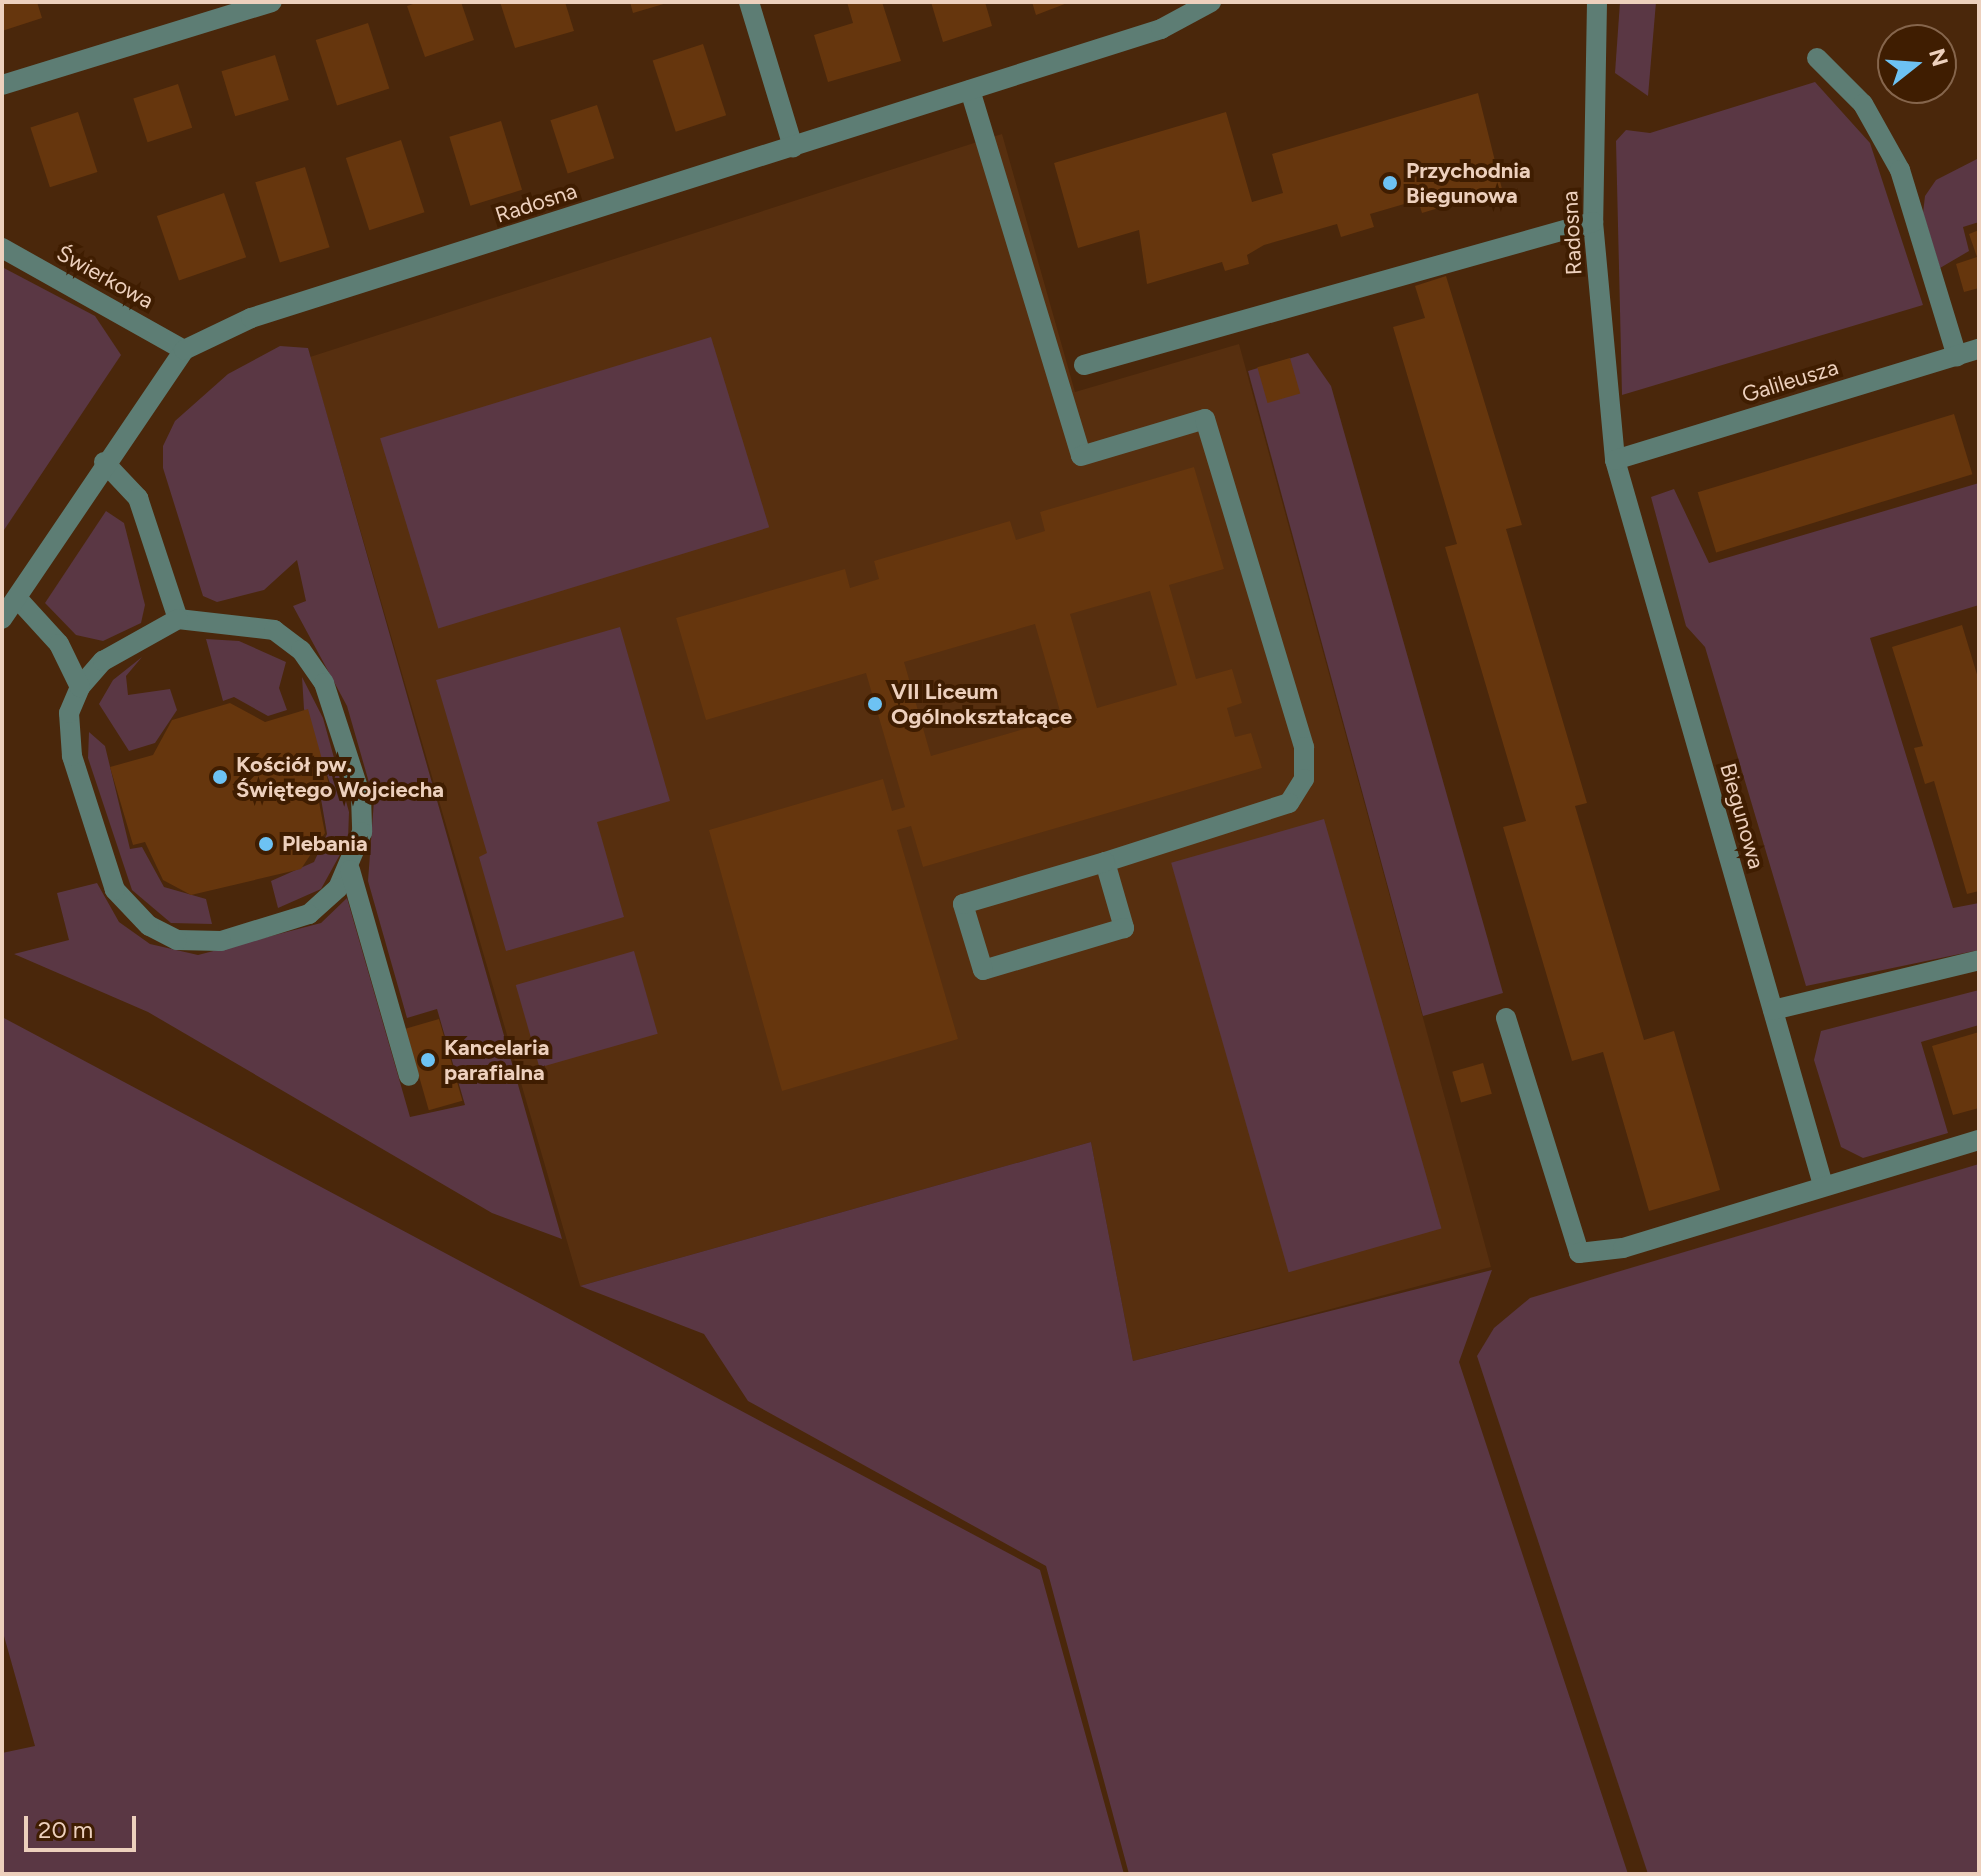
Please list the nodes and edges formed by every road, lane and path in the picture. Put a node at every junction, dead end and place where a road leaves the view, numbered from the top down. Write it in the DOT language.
graph roads {
  1 [pos="272,2"];
  2 [pos="749,2"];
  3 [pos="1211,2"];
  4 [pos="1597,2"];
  5 [pos="1817,58"];
  6 [pos="2,85"];
  7 [pos="970,90"];
  8 [pos="793,147"];
  9 [pos="1593,222"];
  10 [pos="2,248"];
  11 [pos="1979,349"];
  12 [pos="184,350"];
  13 [pos="1957,356"];
  14 [pos="1084,365"];
  15 [pos="1615,460"];
  16 [pos="104,462"];
  17 [pos="17,598"];
  18 [pos="2,619"];
  19 [pos="178,619"];
  20 [pos="80,687"];
  21 [pos="1105,862"];
  22 [pos="350,870"];
  23 [pos="1979,960"];
  24 [pos="1773,1010"];
  25 [pos="1506,1018"];
  26 [pos="409,1076"];
  27 [pos="1979,1140"];
  28 [pos="1823,1185"];
  1 -- 6 [label="street"];
  2 -- 8 [label="street"];
  3 -- 7 [label="street, Radosna"];
  4 -- 9 [label="street, Radosna"];
  5 -- 13 [label="street"];
  7 -- 8 [label="street, Radosna"];
  7 -- 21 [label="street"];
  8 -- 12 [label="street, Radosna"];
  9 -- 14 [label="street"];
  9 -- 15 [label="street, Radosna"];
  10 -- 12 [label="street, Świerkowa"];
  11 -- 13 [label="street, Galileusza"];
  12 -- 16 [label="street, Radosna"];
  13 -- 15 [label="street, Galileusza"];
  15 -- 24 [label="street, Biegunowa"];
  16 -- 17 [label="street, Radosna"];
  16 -- 19 [label="street"];
  17 -- 18 [label="street, Radosna"];
  17 -- 20 [label="street"];
  19 -- 20 [label="street"];
  19 -- 22 [label="street"];
  20 -- 22 [label="street"];
  21 -- 21 [label="street"];
  22 -- 26 [label="street"];
  23 -- 24 [label="street"];
  24 -- 28 [label="street, Biegunowa"];
  25 -- 28 [label="street"];
  27 -- 28 [label="street"];
}
